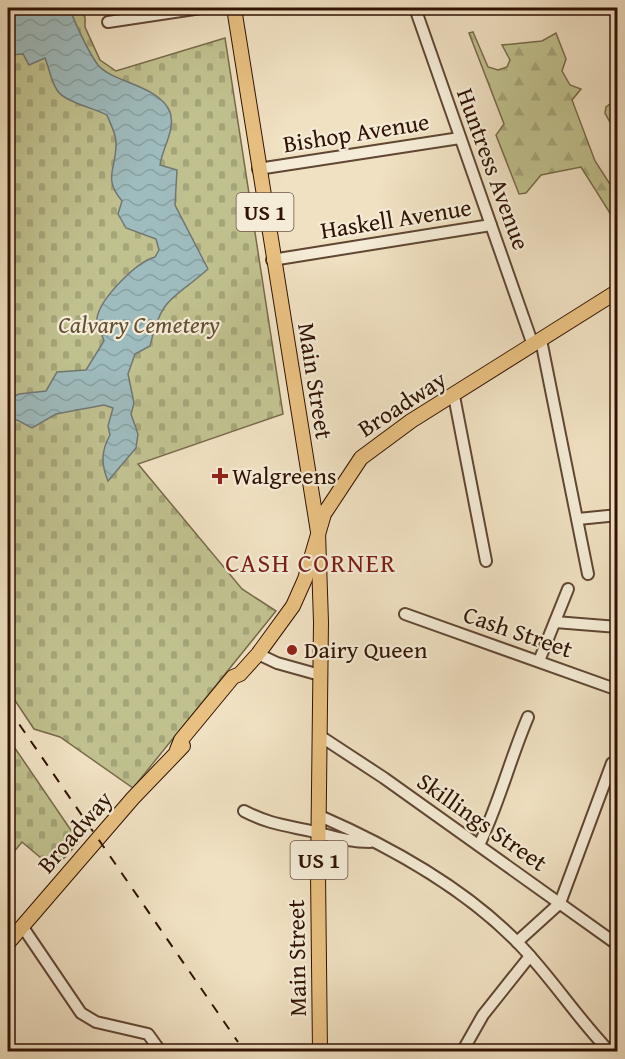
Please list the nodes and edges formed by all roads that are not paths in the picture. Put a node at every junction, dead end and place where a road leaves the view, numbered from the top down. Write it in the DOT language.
graph roads {
  1 [pos="201,8"];
  2 [pos="234,8"];
  3 [pos="415,8"];
  4 [pos="141,12"];
  5 [pos="108,22"];
  6 [pos="460,138"];
  7 [pos="258,169"];
  8 [pos="491,225"];
  9 [pos="272,260"];
  10 [pos="618,291"];
  11 [pos="537,343"];
  12 [pos="454,396"];
  13 [pos="618,515"];
  14 [pos="578,519"];
  15 [pos="318,532"];
  16 [pos="486,561"];
  17 [pos="588,574"];
  18 [pos="568,589"];
  19 [pos="405,614"];
  20 [pos="555,622"];
  21 [pos="618,627"];
  22 [pos="258,654"];
  23 [pos="539,661"];
  24 [pos="320,675"];
  25 [pos="618,690"];
  26 [pos="528,717"];
  27 [pos="321,736"];
  28 [pos="612,763"];
  29 [pos="244,811"];
  30 [pos="320,816"];
  31 [pos="320,834"];
  32 [pos="370,842"];
  33 [pos="479,845"];
  34 [pos="560,903"];
  35 [pos="22,926"];
  36 [pos="517,942"];
  37 [pos="8,943"];
  38 [pos="618,945"];
  39 [pos="530,956"];
  40 [pos="161,1052"];
  41 [pos="320,1052"];
  42 [pos="462,1052"];
  43 [pos="610,1052"];
  1 -- 4 [label="street"];
  2 -- 7 [label="main road, Main Street / US 1"];
  3 -- 6 [label="street, Huntress Avenue"];
  4 -- 5 [label="street"];
  6 -- 7 [label="street, Bishop Avenue"];
  6 -- 8 [label="street, Huntress Avenue"];
  7 -- 9 [label="main road, Main Street / US 1"];
  8 -- 9 [label="street, Haskell Avenue"];
  8 -- 11 [label="street, Huntress Avenue"];
  9 -- 15 [label="main road, Main Street / US 1"];
  10 -- 11 [label="main road, Broadway"];
  11 -- 12 [label="main road, Broadway"];
  11 -- 14 [label="street, Huntress Avenue"];
  12 -- 15 [label="main road, Broadway"];
  12 -- 16 [label="street"];
  13 -- 14 [label="street"];
  14 -- 17 [label="street, Huntress Avenue"];
  15 -- 22 [label="main road, Broadway"];
  15 -- 24 [label="main road, Main Street / US 1"];
  18 -- 20 [label="street"];
  19 -- 23 [label="street, Cash Street"];
  20 -- 21 [label="street"];
  20 -- 23 [label="street"];
  22 -- 24 [label="street"];
  22 -- 35 [label="main road, Broadway"];
  23 -- 25 [label="street, Cash Street"];
  24 -- 27 [label="main road, Main Street / US 1"];
  26 -- 33 [label="street"];
  27 -- 30 [label="main road, Main Street / US 1"];
  27 -- 33 [label="street, Skillings Street"];
  28 -- 34 [label="street"];
  29 -- 31 [label="street"];
  30 -- 31 [label="main road, Main Street / US 1"];
  30 -- 32 [label="street"];
  31 -- 32 [label="street"];
  31 -- 41 [label="main road, Main Street / US 1"];
  32 -- 36 [label="street"];
  33 -- 34 [label="street, Skillings Street"];
  34 -- 36 [label="street"];
  34 -- 38 [label="street, Skillings Street"];
  35 -- 37 [label="main road, Broadway"];
  35 -- 40 [label="street"];
  36 -- 39 [label="street"];
  39 -- 42 [label="street"];
  39 -- 43 [label="street"];
}
